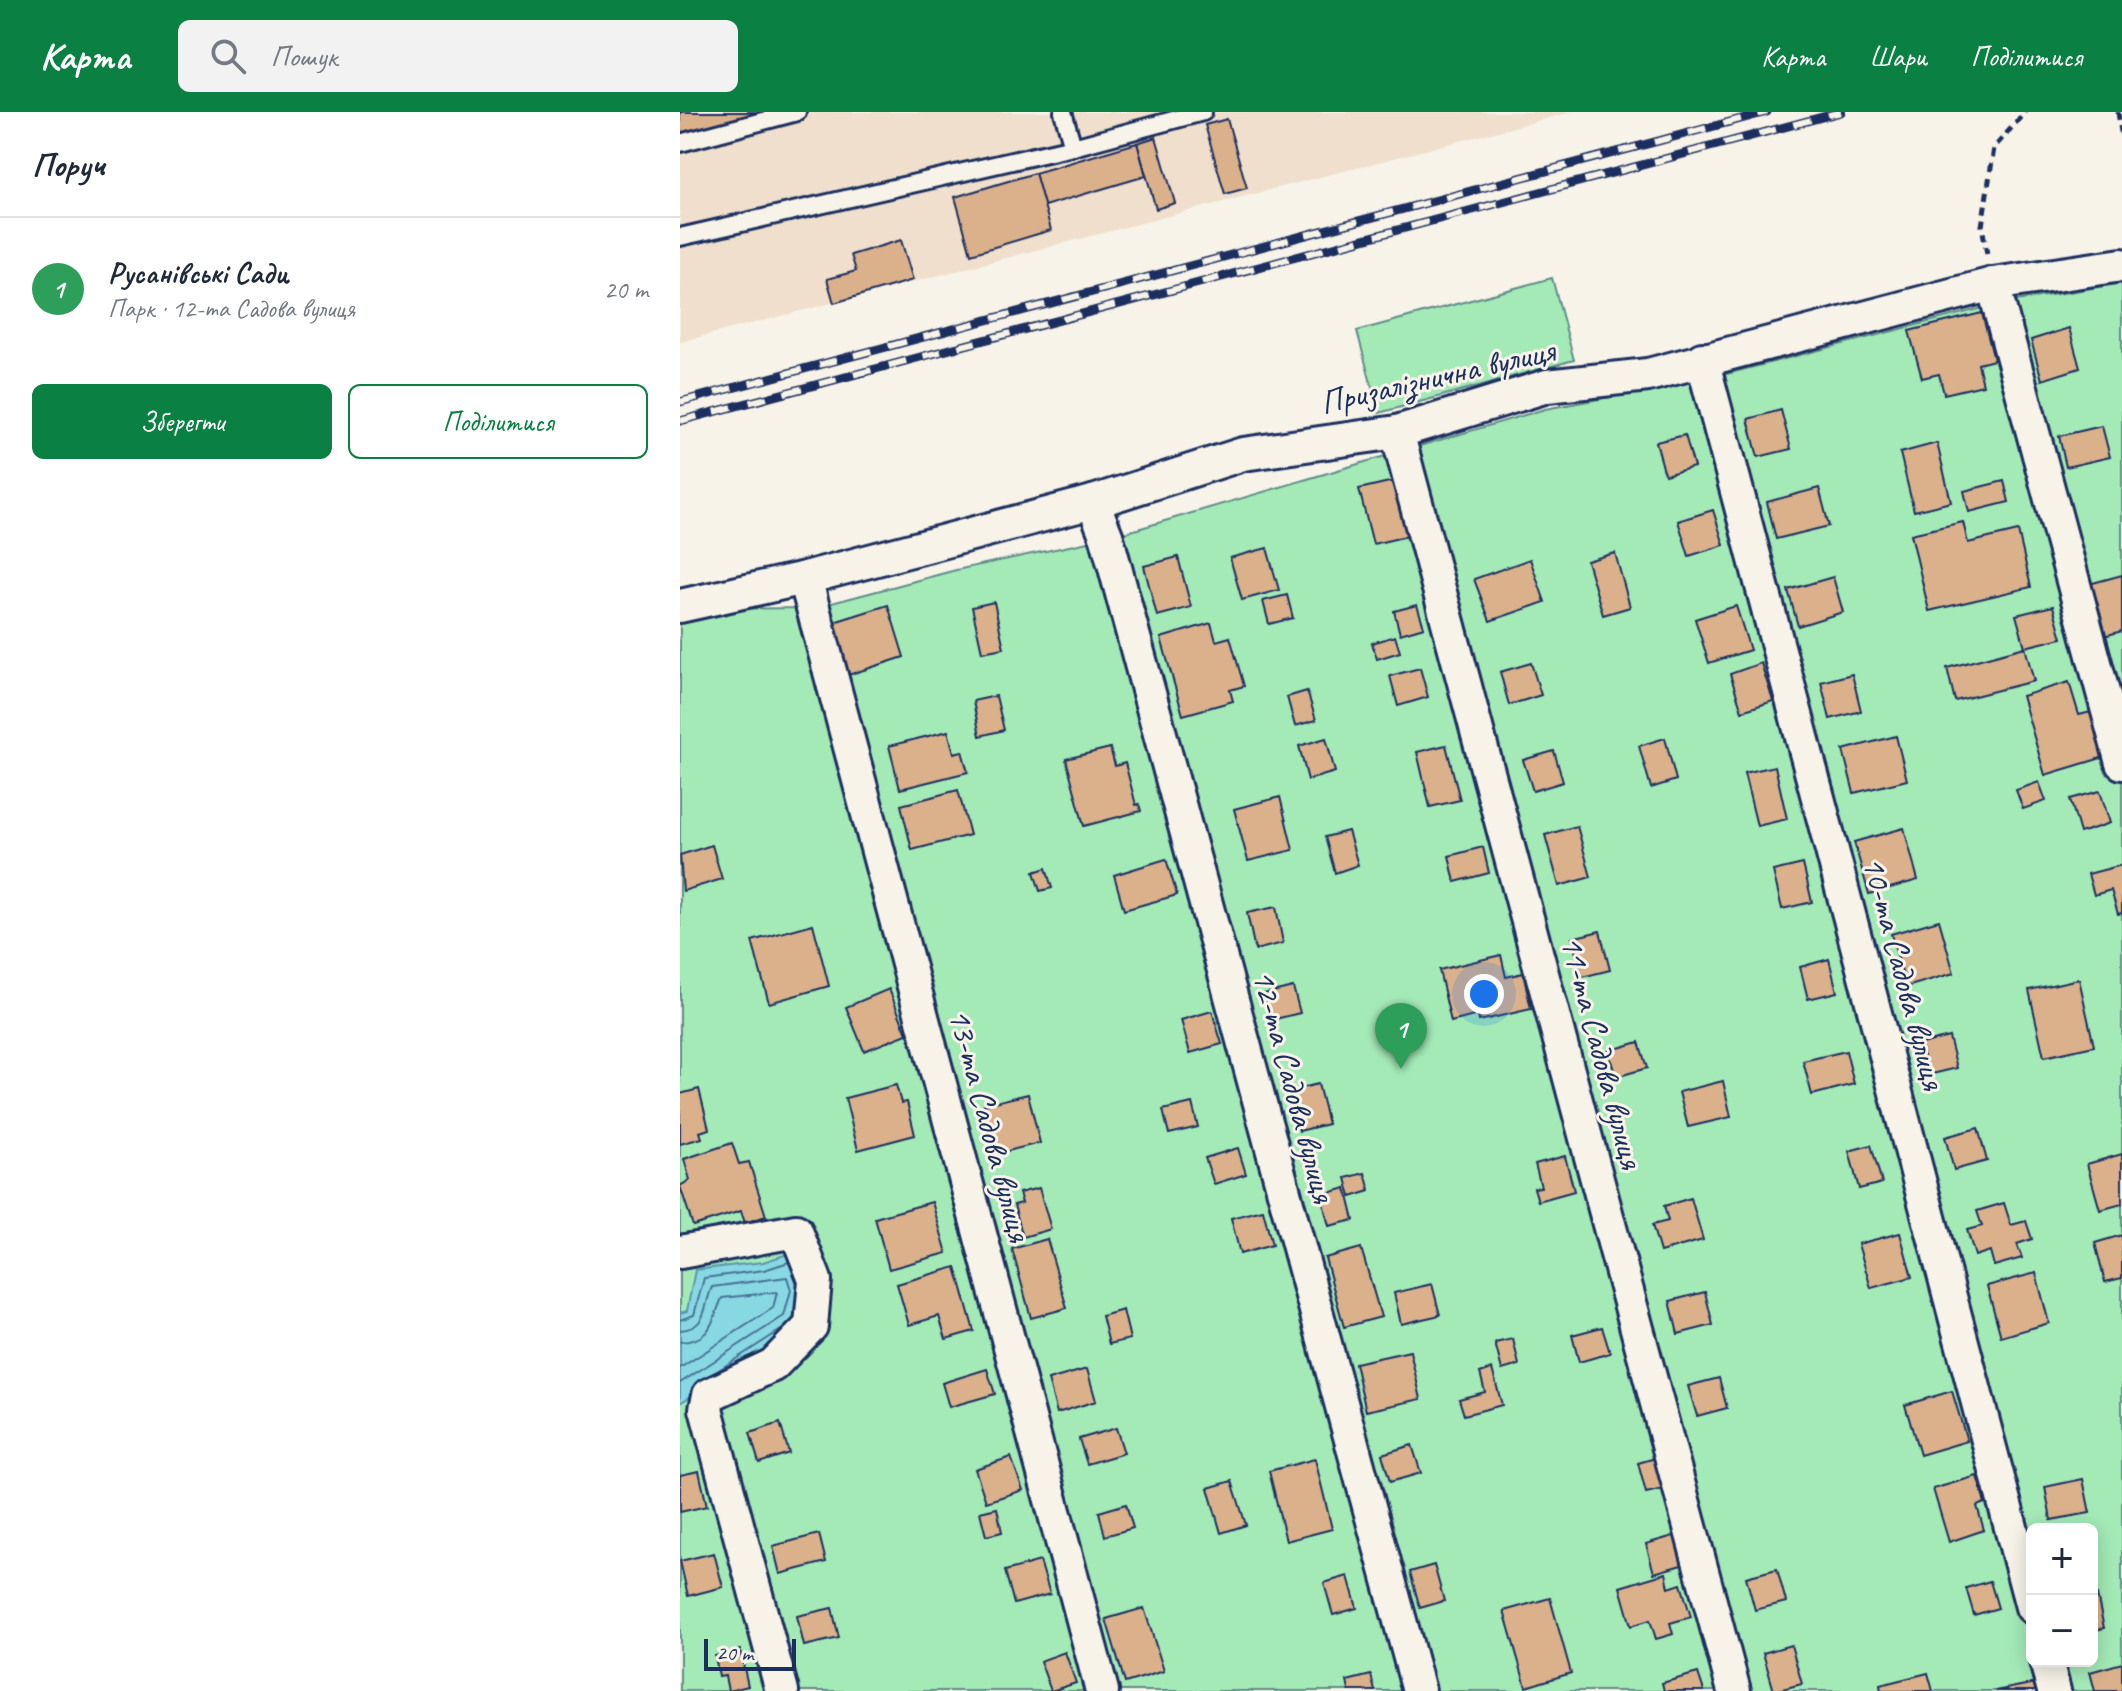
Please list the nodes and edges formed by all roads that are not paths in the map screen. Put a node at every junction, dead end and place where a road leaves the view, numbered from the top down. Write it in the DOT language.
graph roads {
  1 [pos="797,112"];
  2 [pos="1063,112"];
  3 [pos="1203,112"];
  4 [pos="680,143"];
  5 [pos="1073,147"];
  6 [pos="680,237"];
  7 [pos="2122,265"];
  8 [pos="1993,284"];
  9 [pos="1702,359"];
  10 [pos="1397,432"];
  11 [pos="1093,502"];
  12 [pos="805,578"];
  13 [pos="680,606"];
  14 [pos="2122,763"];
  15 [pos="680,1252"];
  16 [pos="2029,1595"];
  17 [pos="2048,1667"];
  18 [pos="782,1691"];
  19 [pos="1102,1691"];
  20 [pos="1419,1691"];
  21 [pos="1734,1691"];
  22 [pos="2054,1691"];
  1 -- 4 [label="lane"];
  2 -- 5 [label="lane"];
  3 -- 5 [label="lane"];
  5 -- 6 [label="lane"];
  7 -- 8 [label="street, Призалізнична вулиця"];
  8 -- 9 [label="street, Призалізнична вулиця"];
  8 -- 14 [label="street"];
  9 -- 10 [label="street, Призалізнична вулиця"];
  9 -- 16 [label="street, 10-та Садова вулиця"];
  10 -- 11 [label="street, Призалізнична вулиця"];
  10 -- 21 [label="street, 11-та Садова вулиця"];
  11 -- 12 [label="street, Призалізнична вулиця"];
  11 -- 20 [label="street, 12-та Садова вулиця"];
  12 -- 13 [label="street, Призалізнична вулиця"];
  12 -- 19 [label="street, 13-та Садова вулиця"];
  15 -- 18 [label="street"];
  17 -- 22 [label="street"];
}
